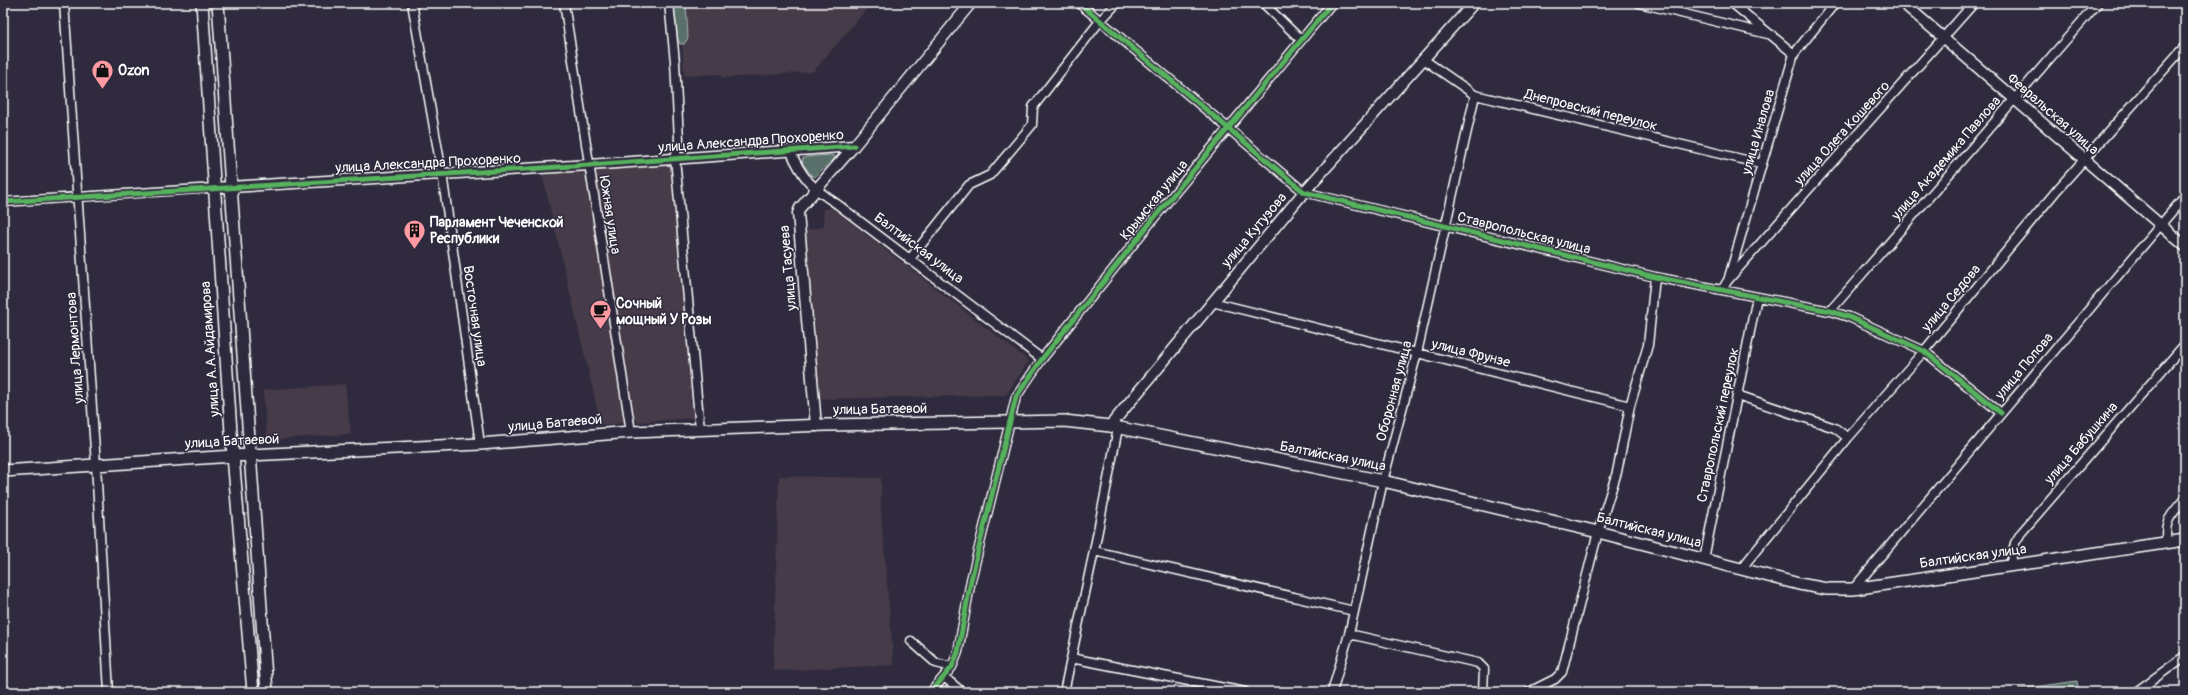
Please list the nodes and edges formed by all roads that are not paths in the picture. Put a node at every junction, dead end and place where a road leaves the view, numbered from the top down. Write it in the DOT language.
graph roads {
  1 [pos="64,3"];
  2 [pos="202,3"];
  3 [pos="218,3"];
  4 [pos="412,3"];
  5 [pos="564,3"];
  6 [pos="669,3"];
  7 [pos="971,3"];
  8 [pos="1079,3"];
  9 [pos="1116,3"];
  10 [pos="1263,3"];
  11 [pos="1332,3"];
  12 [pos="1474,3"];
  13 [pos="1640,3"];
  14 [pos="1732,3"];
  15 [pos="1835,3"];
  16 [pos="1903,3"];
  17 [pos="1974,3"];
  18 [pos="2098,3"];
  19 [pos="1100,21"];
  20 [pos="1772,35"];
  21 [pos="1944,39"];
  22 [pos="1300,40"];
  23 [pos="2185,46"];
  24 [pos="1794,54"];
  25 [pos="1423,58"];
  26 [pos="1476,95"];
  27 [pos="2015,98"];
  28 [pos="1228,129"];
  29 [pos="854,146"];
  30 [pos="790,150"];
  31 [pos="675,158"];
  32 [pos="2084,160"];
  33 [pos="1762,164"];
  34 [pos="589,166"];
  35 [pos="442,173"];
  36 [pos="230,187"];
  37 [pos="214,188"];
  38 [pos="815,190"];
  39 [pos="1304,192"];
  40 [pos="2185,196"];
  41 [pos="77,197"];
  42 [pos="3,202"];
  43 [pos="2160,224"];
  44 [pos="1446,226"];
  45 [pos="2185,246"];
  46 [pos="909,260"];
  47 [pos="1655,277"];
  48 [pos="1728,280"];
  49 [pos="1722,290"];
  50 [pos="1757,297"];
  51 [pos="1212,302"];
  52 [pos="1830,312"];
  53 [pos="2185,344"];
  54 [pos="1924,351"];
  55 [pos="1417,353"];
  56 [pos="1042,359"];
  57 [pos="1737,395"];
  58 [pos="1630,406"];
  59 [pos="2001,413"];
  60 [pos="1011,422"];
  61 [pos="816,426"];
  62 [pos="1114,427"];
  63 [pos="700,429"];
  64 [pos="631,432"];
  65 [pos="1848,438"];
  66 [pos="480,444"];
  67 [pos="249,455"];
  68 [pos="234,456"];
  69 [pos="96,465"];
  70 [pos="3,471"];
  71 [pos="1383,481"];
  72 [pos="2185,498"];
  73 [pos="1598,532"];
  74 [pos="2185,540"];
  75 [pos="2167,542"];
  76 [pos="1094,551"];
  77 [pos="1704,559"];
  78 [pos="2010,566"];
  79 [pos="1741,569"];
  80 [pos="1853,589"];
  81 [pos="1354,611"];
  82 [pos="1348,634"];
  83 [pos="910,641"];
  84 [pos="2185,656"];
  85 [pos="1071,658"];
  86 [pos="952,667"];
  87 [pos="944,677"];
  88 [pos="109,692"];
  89 [pos="253,692"];
  90 [pos="267,692"];
  91 [pos="931,692"];
  92 [pos="962,692"];
  93 [pos="1064,692"];
  94 [pos="1245,692"];
  95 [pos="1332,692"];
  96 [pos="1483,692"];
  97 [pos="1529,692"];
  98 [pos="2136,692"];
  1 -- 41 [label="street, улица Лермонтова"];
  2 -- 37 [label="main road, улица А.А.Айдамирова"];
  3 -- 36 [label="main road"];
  4 -- 35 [label="street, Восточная улица"];
  5 -- 34 [label="street, Южная улица"];
  6 -- 31 [label="street"];
  7 -- 29 [label="street, улица Тасуева"];
  8 -- 19 [label="street, Ставропольская улица"];
  9 -- 19 [label="street"];
  10 -- 22 [label="street"];
  11 -- 22 [label="street, Крымская улица"];
  12 -- 25 [label="street, улица Кутузова"];
  13 -- 20 [label="street"];
  14 -- 20 [label="street"];
  15 -- 24 [label="street, улица Иналова"];
  16 -- 21 [label="street, Февральская улица"];
  17 -- 21 [label="street, улица Олега Кошевого"];
  18 -- 27 [label="street, улица Академика Павлова"];
  19 -- 28 [label="street, Ставропольская улица"];
  19 -- 46 [label="street"];
  20 -- 24 [label="street"];
  21 -- 27 [label="street, Февральская улица"];
  21 -- 48 [label="street, улица Олега Кошевого"];
  22 -- 28 [label="street, Крымская улица"];
  23 -- 32 [label="street, улица Седова"];
  24 -- 33 [label="street, улица Иналова"];
  25 -- 26 [label="street, Днепровский переулок"];
  25 -- 39 [label="street, улица Кутузова"];
  26 -- 33 [label="street, Днепровский переулок"];
  26 -- 44 [label="street, Оборонная улица"];
  27 -- 32 [label="street, Февральская улица"];
  27 -- 52 [label="street, улица Академика Павлова"];
  28 -- 39 [label="street, Ставропольская улица"];
  28 -- 56 [label="street, Крымская улица"];
  29 -- 30 [label="street, улица Александра Прохоренко"];
  29 -- 38 [label="street, улица Тасуева"];
  30 -- 31 [label="street, улица Александра Прохоренко"];
  30 -- 38 [label="street, Балтийская улица"];
  31 -- 34 [label="street, улица Александра Прохоренко"];
  31 -- 63 [label="street"];
  32 -- 43 [label="street, Февральская улица"];
  32 -- 54 [label="street, улица Седова"];
  33 -- 48 [label="street, улица Иналова"];
  34 -- 35 [label="street, улица Александра Прохоренко"];
  34 -- 64 [label="street, Южная улица"];
  35 -- 36 [label="street, улица Александра Прохоренко"];
  35 -- 66 [label="street, Восточная улица"];
  36 -- 37 [label="street, улица Александра Прохоренко"];
  36 -- 67 [label="main road"];
  37 -- 41 [label="street, улица Александра Прохоренко"];
  37 -- 68 [label="main road, улица А.А.Айдамирова"];
  38 -- 46 [label="street, Балтийская улица"];
  38 -- 61 [label="street, улица Тасуева"];
  39 -- 44 [label="street, Ставропольская улица"];
  39 -- 51 [label="street, улица Кутузова"];
  40 -- 43 [label="street, улица Попова"];
  41 -- 42 [label="street, улица Александра Прохоренко"];
  41 -- 69 [label="street, улица Лермонтова"];
  43 -- 45 [label="street, Февральская улица"];
  43 -- 59 [label="street, улица Попова"];
  44 -- 47 [label="street, Ставропольская улица"];
  44 -- 55 [label="street, Оборонная улица"];
  46 -- 56 [label="street, Балтийская улица"];
  47 -- 49 [label="street, Ставропольская улица"];
  47 -- 58 [label="street"];
  48 -- 49 [label="street"];
  49 -- 50 [label="street, Ставропольская улица"];
  50 -- 52 [label="street, Ставропольская улица"];
  50 -- 57 [label="street, Ставропольский переулок"];
  51 -- 55 [label="street, улица Фрунзе"];
  51 -- 62 [label="street, улица Кутузова"];
  52 -- 54 [label="street, Ставропольская улица"];
  53 -- 78 [label="street, улица Бабушкина"];
  54 -- 59 [label="street, Ставропольская улица"];
  54 -- 65 [label="street, улица Седова"];
  55 -- 58 [label="street, улица Фрунзе"];
  55 -- 71 [label="street, Оборонная улица"];
  56 -- 60 [label="street, Крымская улица"];
  57 -- 65 [label="street"];
  57 -- 77 [label="street, Ставропольский переулок"];
  58 -- 73 [label="street"];
  59 -- 80 [label="street, улица Попова"];
  60 -- 61 [label="main road, улица Батаевой"];
  60 -- 62 [label="main road, улица Батаевой"];
  60 -- 86 [label="street, Крымская улица"];
  61 -- 63 [label="main road, улица Батаевой"];
  62 -- 71 [label="main road, Балтийская улица"];
  62 -- 76 [label="street"];
  63 -- 64 [label="main road, улица Батаевой"];
  64 -- 66 [label="main road, улица Батаевой"];
  65 -- 79 [label="street, улица Седова"];
  66 -- 67 [label="main road, улица Батаевой"];
  67 -- 68 [label="main road, улица Батаевой"];
  67 -- 90 [label="main road"];
  68 -- 69 [label="main road, улица Батаевой"];
  68 -- 89 [label="main road, улица А.А.Айдамирова"];
  69 -- 70 [label="main road, улица Батаевой"];
  69 -- 88 [label="street, улица Лермонтова"];
  71 -- 73 [label="main road, Балтийская улица"];
  71 -- 81 [label="street, Оборонная улица"];
  72 -- 75 [label="street"];
  73 -- 77 [label="main road, Балтийская улица"];
  73 -- 97 [label="street"];
  74 -- 75 [label="main road, Балтийская улица"];
  75 -- 78 [label="main road, Балтийская улица"];
  76 -- 81 [label="street"];
  76 -- 85 [label="street"];
  77 -- 79 [label="main road, Балтийская улица"];
  78 -- 80 [label="main road, Балтийская улица"];
  79 -- 80 [label="main road, Балтийская улица"];
  81 -- 82 [label="street, Оборонная улица"];
  82 -- 95 [label="street, Оборонная улица"];
  82 -- 96 [label="street"];
  83 -- 86 [label="street"];
  84 -- 98 [label="street"];
  85 -- 93 [label="street"];
  85 -- 94 [label="street"];
  86 -- 87 [label="street, Крымская улица"];
  87 -- 91 [label="street, Крымская улица"];
  87 -- 92 [label="street"];
}
